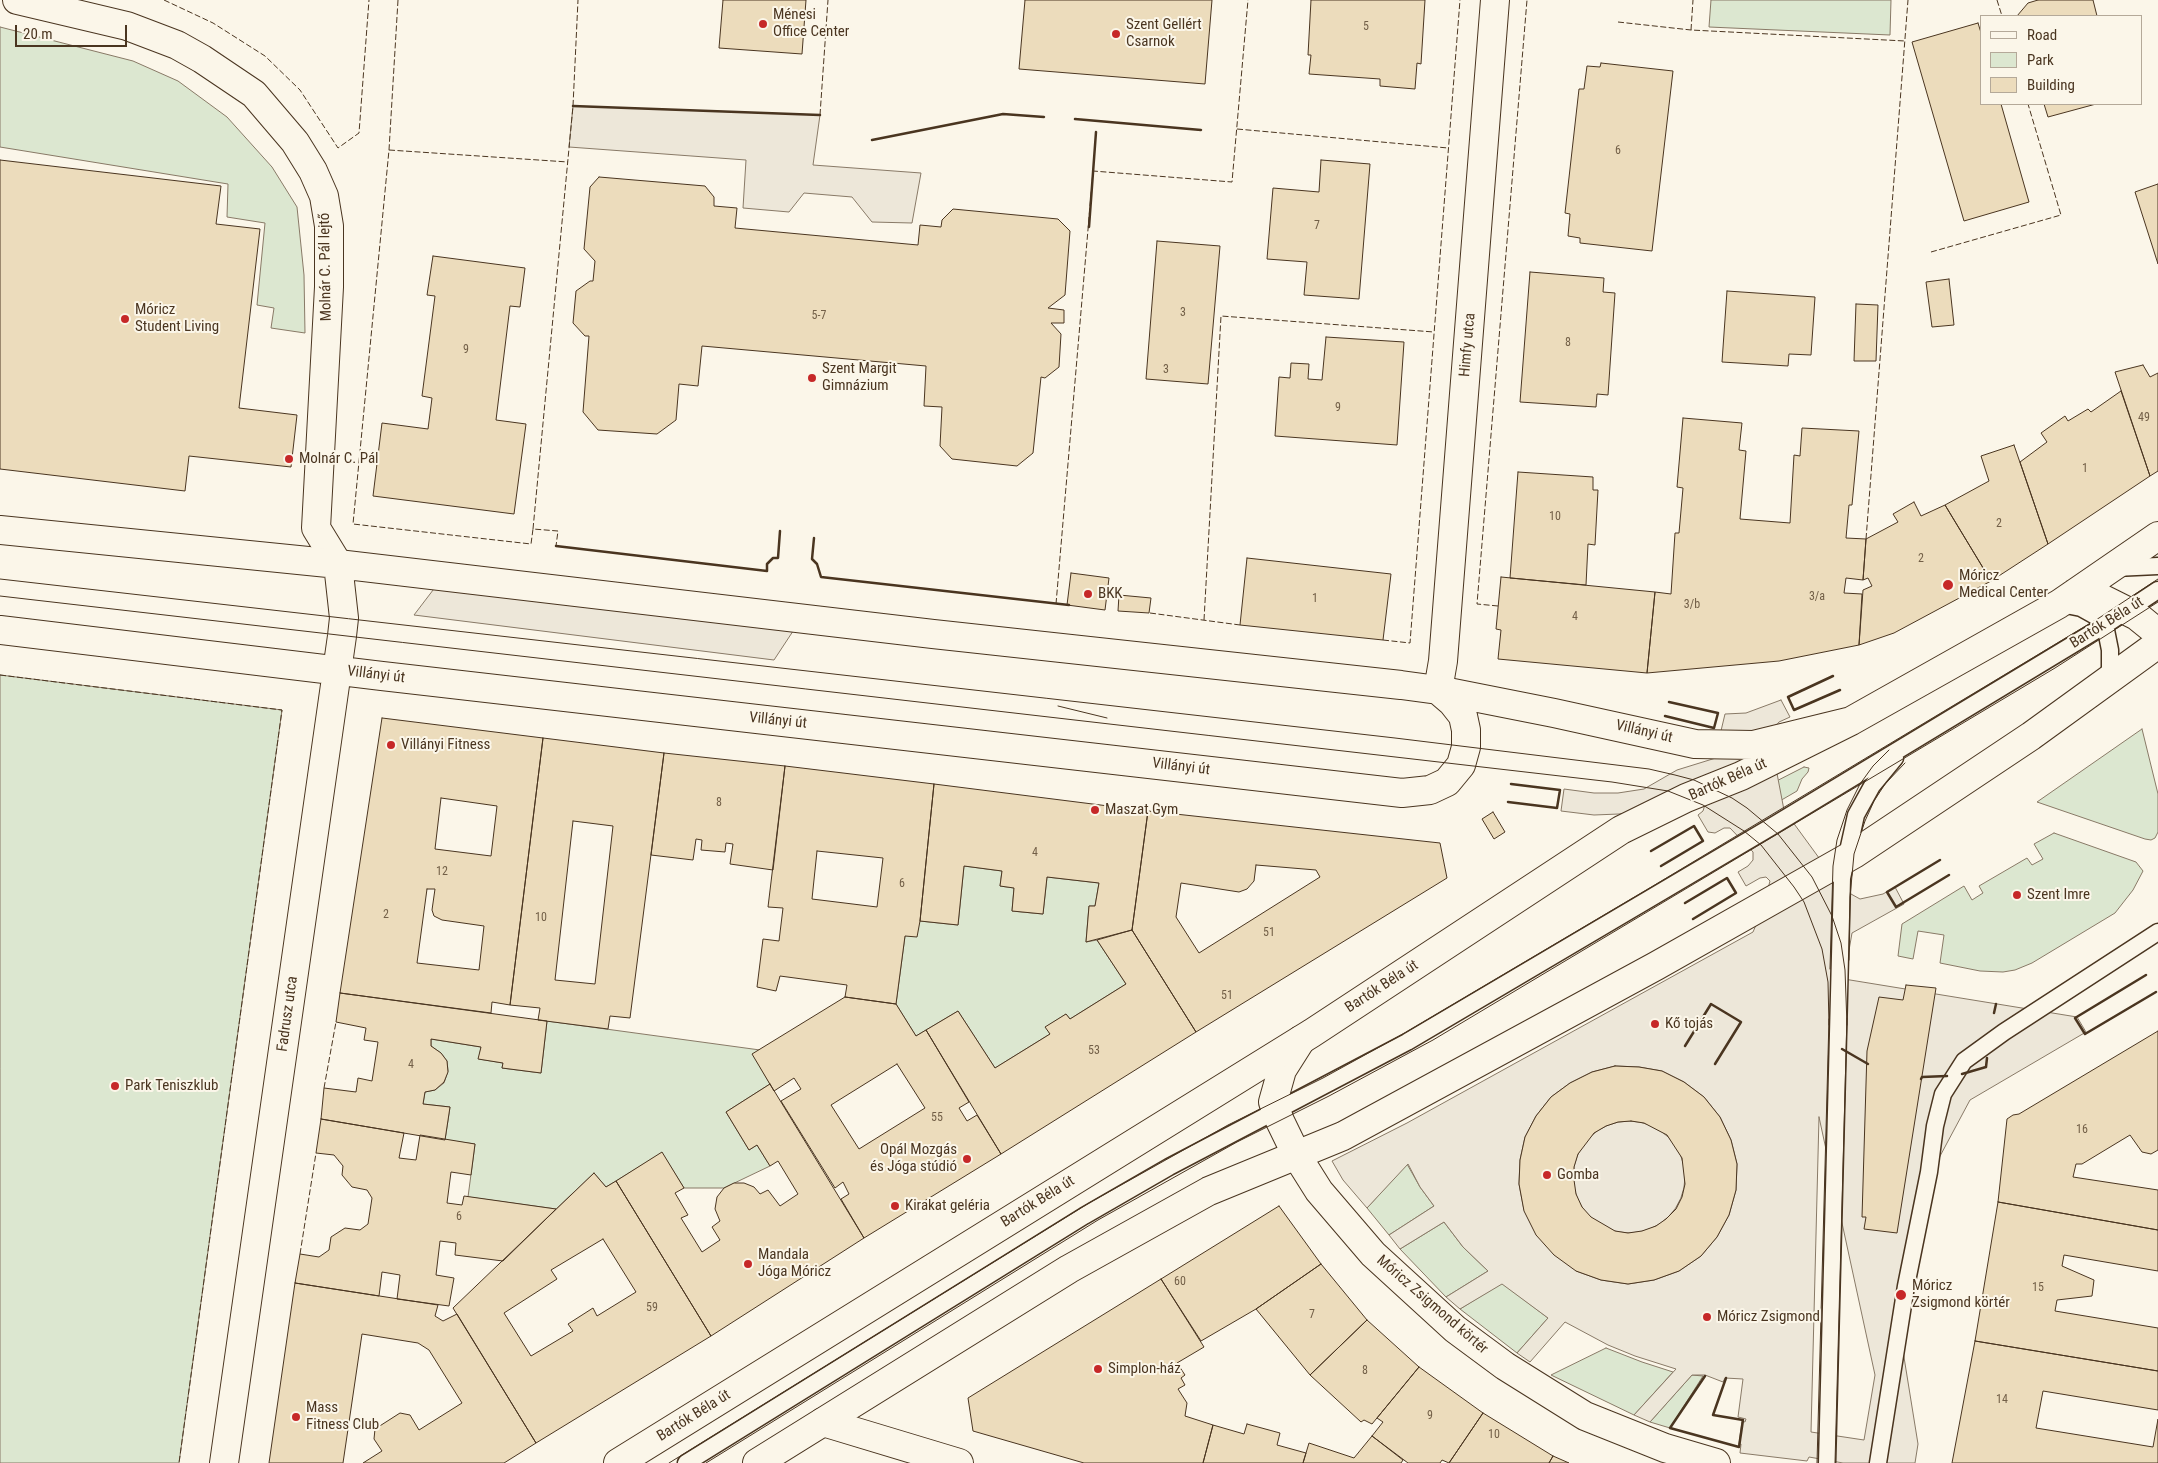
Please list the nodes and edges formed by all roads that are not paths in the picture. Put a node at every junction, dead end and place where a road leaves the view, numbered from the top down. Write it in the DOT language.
graph roads {
  1 [pos="17,0"];
  2 [pos="1495,0"];
  3 [pos="0,530"];
  4 [pos="2158,536"];
  5 [pos="338,564"];
  6 [pos="2158,566"];
  7 [pos="2112,568"];
  8 [pos="2158,590"];
  9 [pos="2067,598"];
  10 [pos="2116,618"];
  11 [pos="0,630"];
  12 [pos="2158,633"];
  13 [pos="2158,644"];
  14 [pos="338,670"];
  15 [pos="2110,680"];
  16 [pos="1438,690"];
  17 [pos="1851,721"];
  18 [pos="1913,742"];
  19 [pos="1844,860"];
  20 [pos="2158,932"];
  21 [pos="1301,1040"];
  22 [pos="1277,1111"];
  23 [pos="1297,1156"];
  24 [pos="823,1422"];
  25 [pos="224,1463"];
  26 [pos="618,1463"];
  27 [pos="686,1463"];
  28 [pos="757,1463"];
  29 [pos="959,1463"];
  30 [pos="1716,1463"];
  31 [pos="1827,1463"];
  32 [pos="1878,1463"];
  1 -- 5 [label="street, Molnár C. Pál lejtő"];
  2 -- 16 [label="street, Himfy utca"];
  3 -- 5 [label="street, Villányi út"];
  4 -- 7 [label="street, Bartók Béla út"];
  5 -- 14 [label="street, Fadrusz utca"];
  5 -- 16 [label="street, Villányi út"];
  6 -- 7 [label="lane"];
  7 -- 9 [label="street, Bartók Béla út"];
  8 -- 10 [label="lane, Bartók Béla út"];
  9 -- 10 [label="street"];
  9 -- 17 [label="street, Bartók Béla út"];
  10 -- 12 [label="street"];
  10 -- 15 [label="lane"];
  10 -- 18 [label="lane, Bartók Béla út"];
  11 -- 14 [label="street, Villányi út"];
  13 -- 15 [label="street"];
  14 -- 16 [label="street, Villányi út"];
  14 -- 25 [label="street, Fadrusz utca"];
  15 -- 19 [label="street"];
  16 -- 17 [label="street, Villányi út"];
  17 -- 21 [label="street, Bartók Béla út"];
  18 -- 19 [label="lane"];
  18 -- 22 [label="lane, Bartók Béla út"];
  19 -- 23 [label="street"];
  19 -- 31 [label="lane"];
  20 -- 32 [label="lane"];
  21 -- 22 [label="street, Móricz Zsigmond körtér"];
  21 -- 26 [label="street, Bartók Béla út"];
  22 -- 23 [label="street, Móricz Zsigmond körtér"];
  22 -- 27 [label="lane, Bartók Béla út"];
  23 -- 24 [label="street"];
  23 -- 30 [label="street, Móricz Zsigmond körtér"];
  24 -- 28 [label="street"];
  24 -- 29 [label="street"];
}
